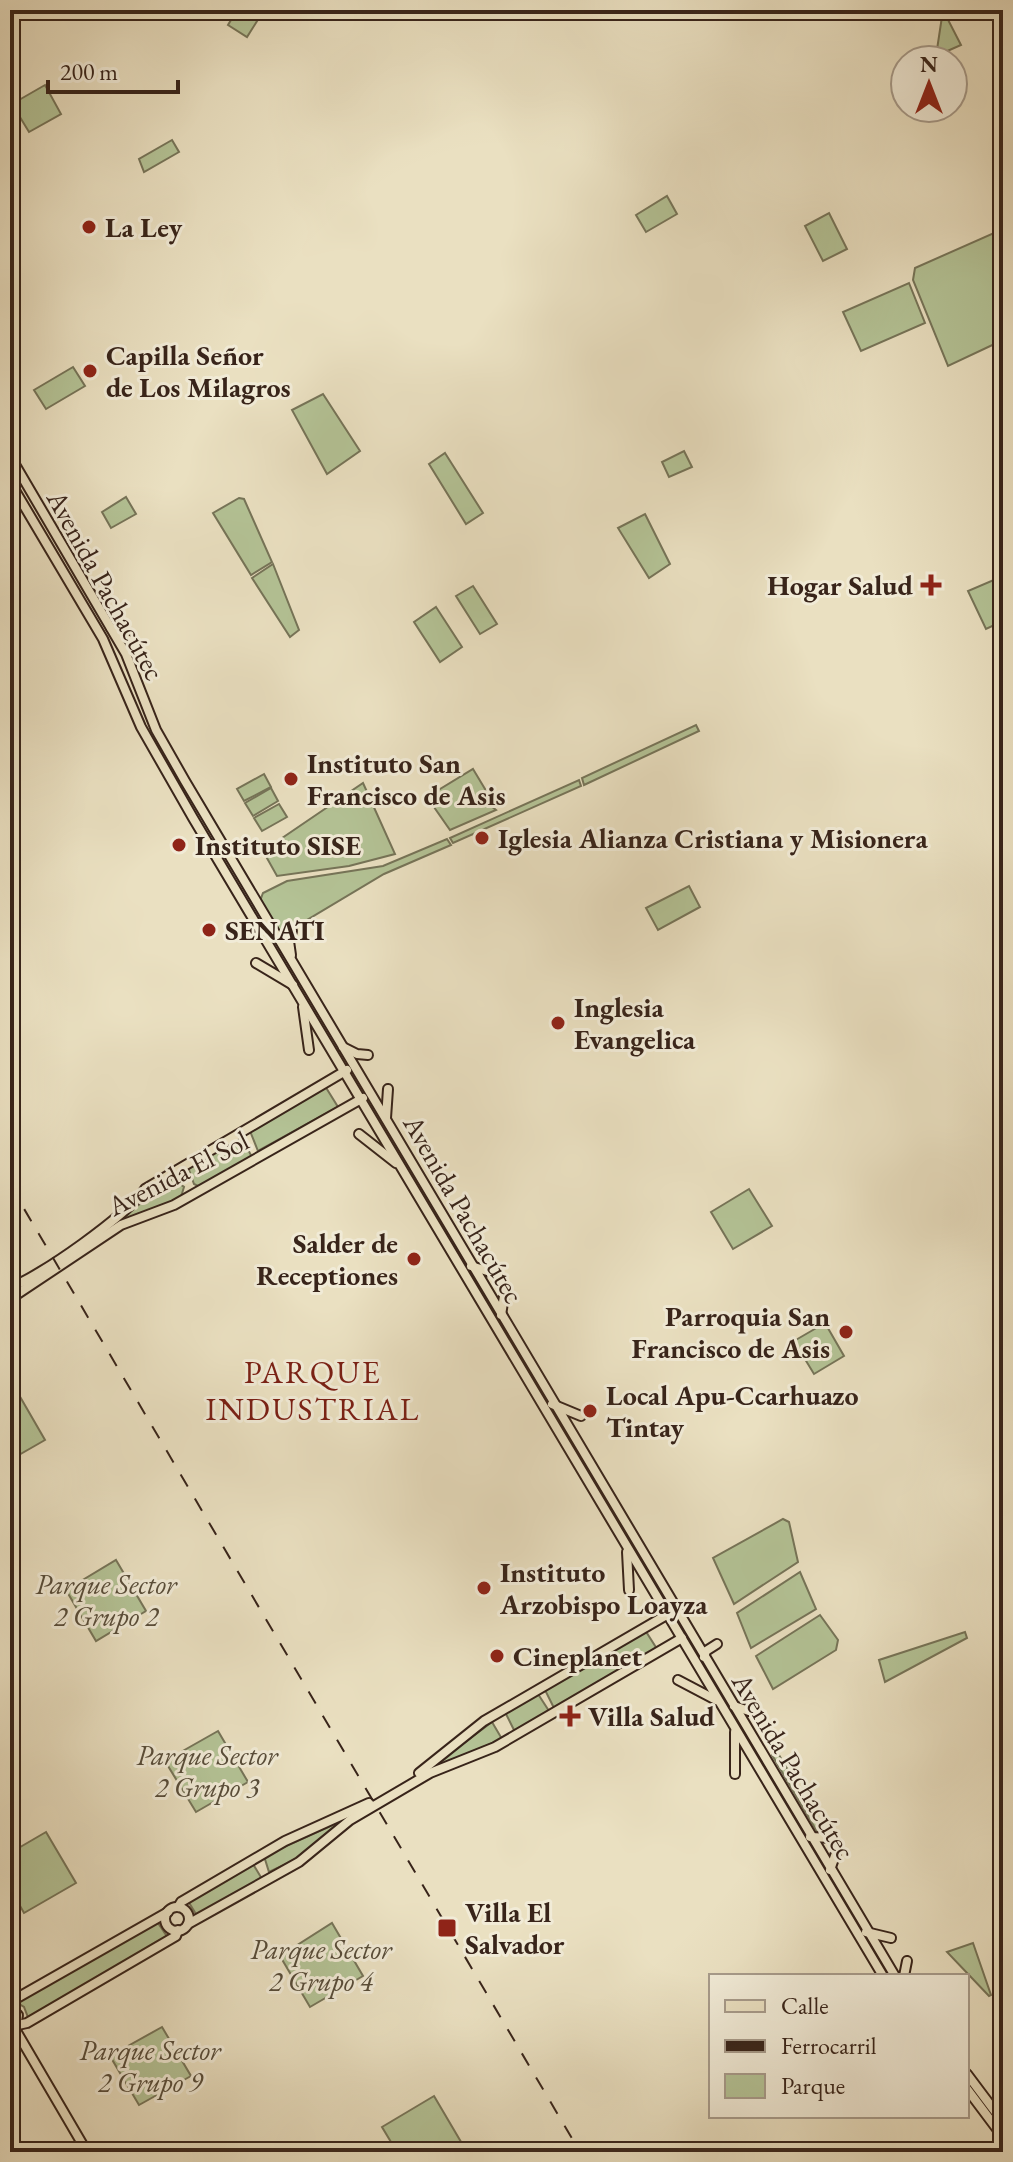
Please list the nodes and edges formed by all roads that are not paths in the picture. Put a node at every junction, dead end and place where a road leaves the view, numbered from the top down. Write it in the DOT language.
graph roads {
  1 [pos="10,456"];
  2 [pos="10,482"];
  3 [pos="39,508"];
  4 [pos="29,513"];
  5 [pos="104,617"];
  6 [pos="92,621"];
  7 [pos="109,627"];
  8 [pos="137,646"];
  9 [pos="204,812"];
  10 [pos="193,818"];
  11 [pos="292,931"];
  12 [pos="256,963"];
  13 [pos="296,967"];
  14 [pos="293,985"];
  15 [pos="300,995"];
  16 [pos="340,1043"];
  17 [pos="309,1050"];
  18 [pos="368,1055"];
  19 [pos="354,1066"];
  20 [pos="344,1071"];
  21 [pos="388,1089"];
  22 [pos="371,1094"];
  23 [pos="361,1099"];
  24 [pos="388,1122"];
  25 [pos="359,1134"];
  26 [pos="401,1167"];
  27 [pos="471,1266"];
  28 [pos="497,1274"];
  29 [pos="10,1287"];
  30 [pos="505,1290"];
  31 [pos="10,1299"];
  32 [pos="501,1323"];
  33 [pos="537,1387"];
  34 [pos="552,1404"];
  35 [pos="581,1416"];
  36 [pos="627,1548"];
  37 [pos="629,1590"];
  38 [pos="676,1609"];
  39 [pos="667,1615"];
  40 [pos="690,1634"];
  41 [pos="681,1639"];
  42 [pos="717,1644"];
  43 [pos="704,1657"];
  44 [pos="678,1680"];
  45 [pos="718,1701"];
  46 [pos="732,1706"];
  47 [pos="755,1708"];
  48 [pos="735,1731"];
  49 [pos="735,1774"];
  50 [pos="810,1837"];
  51 [pos="832,1838"];
  52 [pos="837,1850"];
  53 [pos="830,1871"];
  54 [pos="840,1889"];
  55 [pos="831,1894"];
  56 [pos="178,1907"];
  57 [pos="168,1912"];
  58 [pos="188,1924"];
  59 [pos="178,1930"];
  60 [pos="866,1932"];
  61 [pos="891,1938"];
  62 [pos="907,1961"];
  63 [pos="882,1974"];
  64 [pos="894,1974"];
  65 [pos="904,1974"];
  66 [pos="10,2005"];
  67 [pos="13,2029"];
  68 [pos="969,2077"];
  69 [pos="969,2092"];
  70 [pos="1003,2122"];
  71 [pos="1003,2137"];
  72 [pos="84,2152"];
  1 -- 3 [label="main road, Avenida Pachacútec"];
  2 -- 4 [label="main road, Avenida Pachacútec"];
  3 -- 4 [label="main road"];
  3 -- 5 [label="main road, Avenida Pachacútec"];
  4 -- 6 [label="main road, Avenida Pachacútec"];
  5 -- 6 [label="main road"];
  5 -- 7 [label="main road, Avenida Pachacútec"];
  6 -- 10 [label="main road, Avenida Pachacútec"];
  7 -- 8 [label="main road"];
  7 -- 9 [label="main road, Avenida Pachacútec"];
  9 -- 10 [label="main road"];
  9 -- 13 [label="main road, Avenida Pachacútec"];
  10 -- 14 [label="main road, Avenida Pachacútec"];
  11 -- 13 [label="main road"];
  12 -- 14 [label="main road"];
  13 -- 16 [label="main road, Avenida Pachacútec"];
  14 -- 15 [label="main road, Avenida Pachacútec"];
  15 -- 17 [label="main road"];
  15 -- 20 [label="main road, Avenida Pachacútec"];
  16 -- 18 [label="main road"];
  16 -- 19 [label="main road, Avenida Pachacútec"];
  19 -- 20 [label="main road, Avenida El Sol"];
  19 -- 22 [label="main road, Avenida Pachacútec"];
  20 -- 23 [label="main road, Avenida Pachacútec"];
  20 -- 29 [label="main road, Avenida El Sol"];
  21 -- 24 [label="main road"];
  22 -- 23 [label="main road, Avenida El Sol"];
  22 -- 24 [label="main road, Avenida Pachacútec"];
  23 -- 26 [label="main road, Avenida Pachacútec"];
  23 -- 31 [label="main road, Avenida El Sol"];
  24 -- 27 [label="main road, Avenida Pachacútec"];
  25 -- 26 [label="main road"];
  26 -- 32 [label="main road, Avenida Pachacútec"];
  27 -- 28 [label="main road"];
  27 -- 32 [label="main road, Avenida Pachacútec"];
  30 -- 32 [label="main road"];
  32 -- 33 [label="main road, Avenida Pachacútec"];
  33 -- 34 [label="main road, Avenida Pachacútec"];
  33 -- 36 [label="main road, Avenida Pachacútec"];
  34 -- 35 [label="main road"];
  34 -- 38 [label="main road, Avenida Pachacútec"];
  36 -- 37 [label="main road"];
  36 -- 39 [label="main road, Avenida Pachacútec"];
  38 -- 39 [label="main road"];
  38 -- 40 [label="main road, Avenida Pachacútec"];
  39 -- 41 [label="main road, Avenida Pachacútec"];
  39 -- 56 [label="main road"];
  40 -- 41 [label="main road"];
  40 -- 43 [label="main road, Avenida Pachacútec"];
  41 -- 45 [label="main road, Avenida Pachacútec"];
  41 -- 58 [label="main road"];
  42 -- 43 [label="main road"];
  43 -- 46 [label="main road, Avenida Pachacútec"];
  44 -- 45 [label="main road"];
  45 -- 48 [label="main road, Avenida Pachacútec"];
  46 -- 47 [label="main road"];
  46 -- 50 [label="main road, Avenida Pachacútec"];
  48 -- 49 [label="main road"];
  48 -- 55 [label="main road, Avenida Pachacútec"];
  50 -- 51 [label="main road"];
  50 -- 53 [label="main road, Avenida Pachacútec"];
  52 -- 53 [label="main road"];
  53 -- 54 [label="main road, Avenida Pachacútec"];
  54 -- 55 [label="main road"];
  54 -- 60 [label="main road, Avenida Pachacútec"];
  55 -- 63 [label="main road, Avenida Pachacútec"];
  56 -- 57 [label="main road"];
  56 -- 58 [label="main road"];
  57 -- 59 [label="main road"];
  57 -- 66 [label="main road"];
  58 -- 59 [label="main road"];
  59 -- 67 [label="main road"];
  60 -- 61 [label="main road"];
  60 -- 64 [label="main road, Avenida Pachacútec"];
  62 -- 65 [label="main road"];
  66 -- 67 [label="main road"];
  67 -- 72 [label="main road"];
  68 -- 70 [label="main road"];
  69 -- 71 [label="main road"];
}
